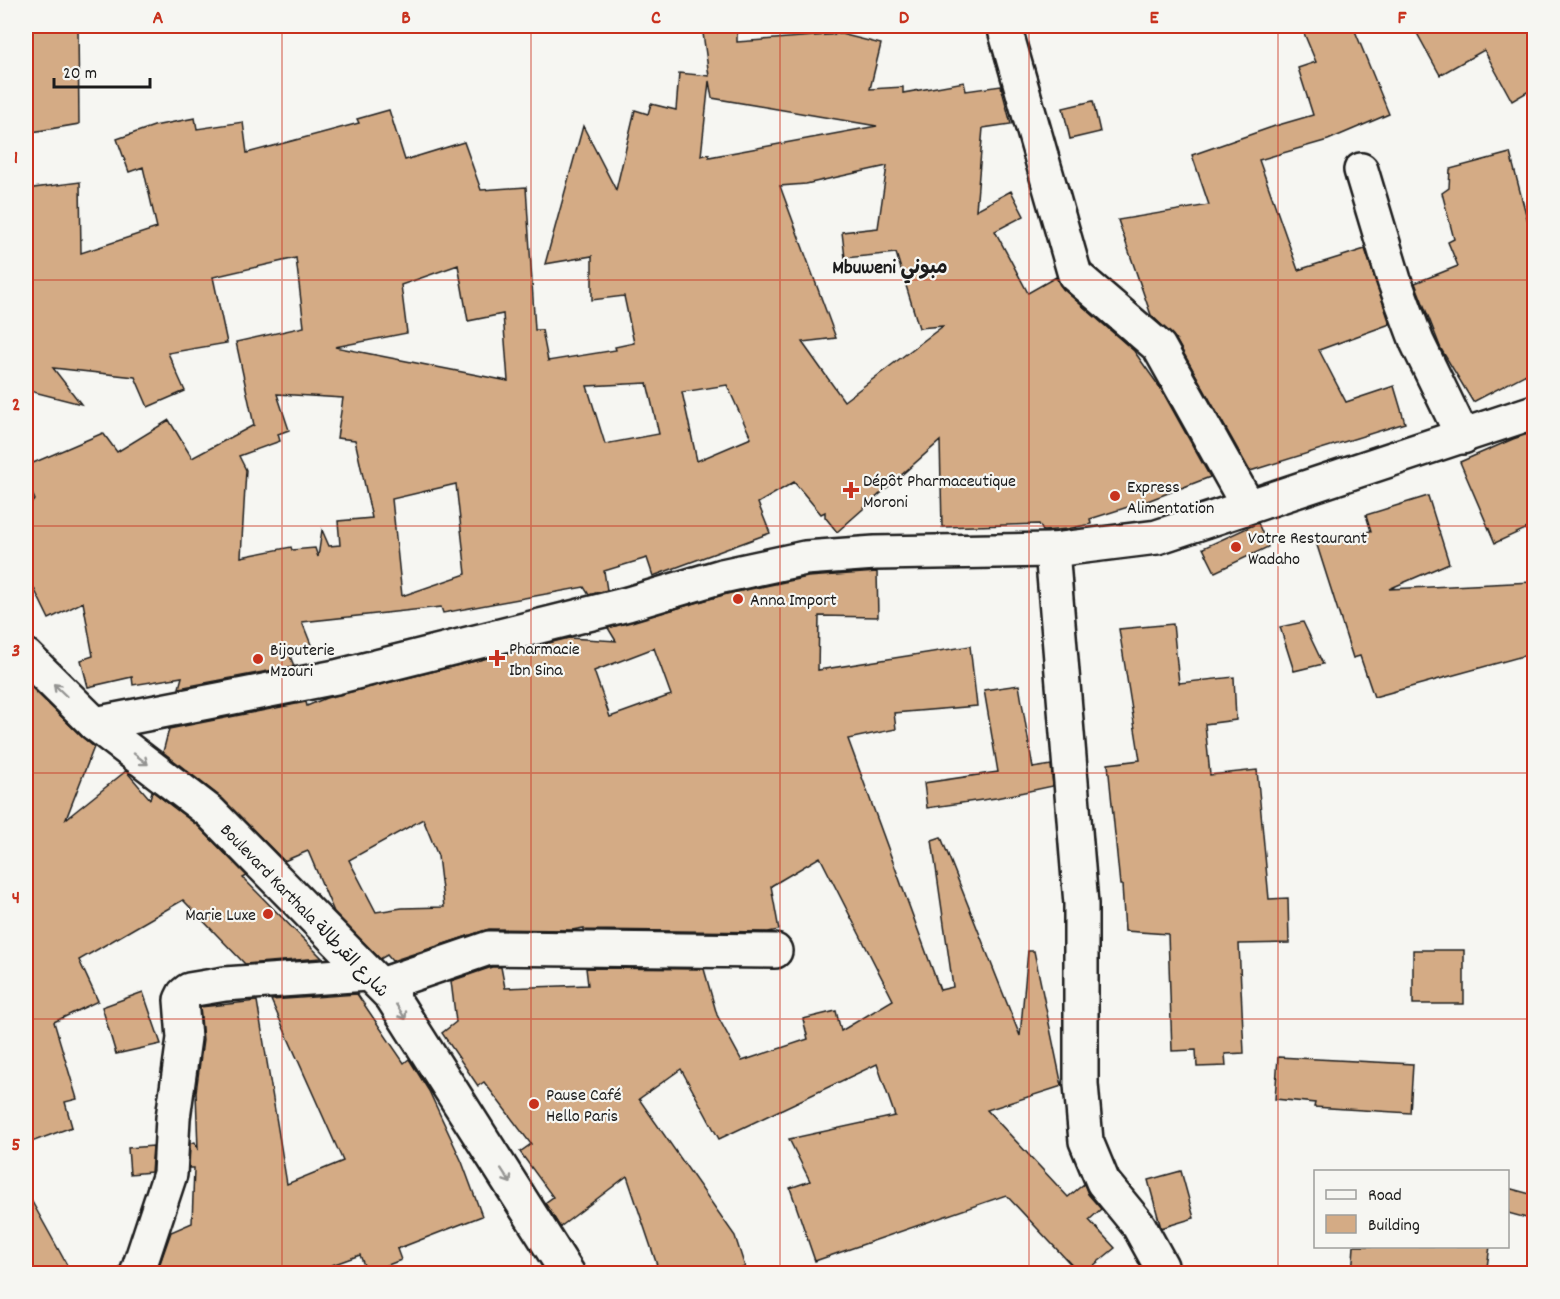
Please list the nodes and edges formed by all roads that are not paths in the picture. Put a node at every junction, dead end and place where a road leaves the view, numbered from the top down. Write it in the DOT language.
graph roads {
  1 [pos="1004,26"];
  2 [pos="1361,170"];
  3 [pos="1534,412"];
  4 [pos="1463,437"];
  5 [pos="1248,506"];
  6 [pos="1052,550"];
  7 [pos="26,656"];
  8 [pos="95,724"];
  9 [pos="775,951"];
  10 [pos="374,979"];
  11 [pos="137,1274"];
  12 [pos="568,1274"];
  13 [pos="1162,1274"];
  1 -- 5 [label="street"];
  2 -- 4 [label="street"];
  3 -- 4 [label="street"];
  4 -- 5 [label="street"];
  5 -- 6 [label="street"];
  6 -- 8 [label="street"];
  6 -- 13 [label="street"];
  8 -- 7 [label="street, Boulevard Karthala شارع القرطالة, one-way"];
  8 -- 10 [label="street, Boulevard Karthala شارع القرطالة, one-way"];
  9 -- 10 [label="street"];
  10 -- 11 [label="street"];
  10 -- 12 [label="street, Boulevard Karthala شارع القرطالة, one-way"];
}
